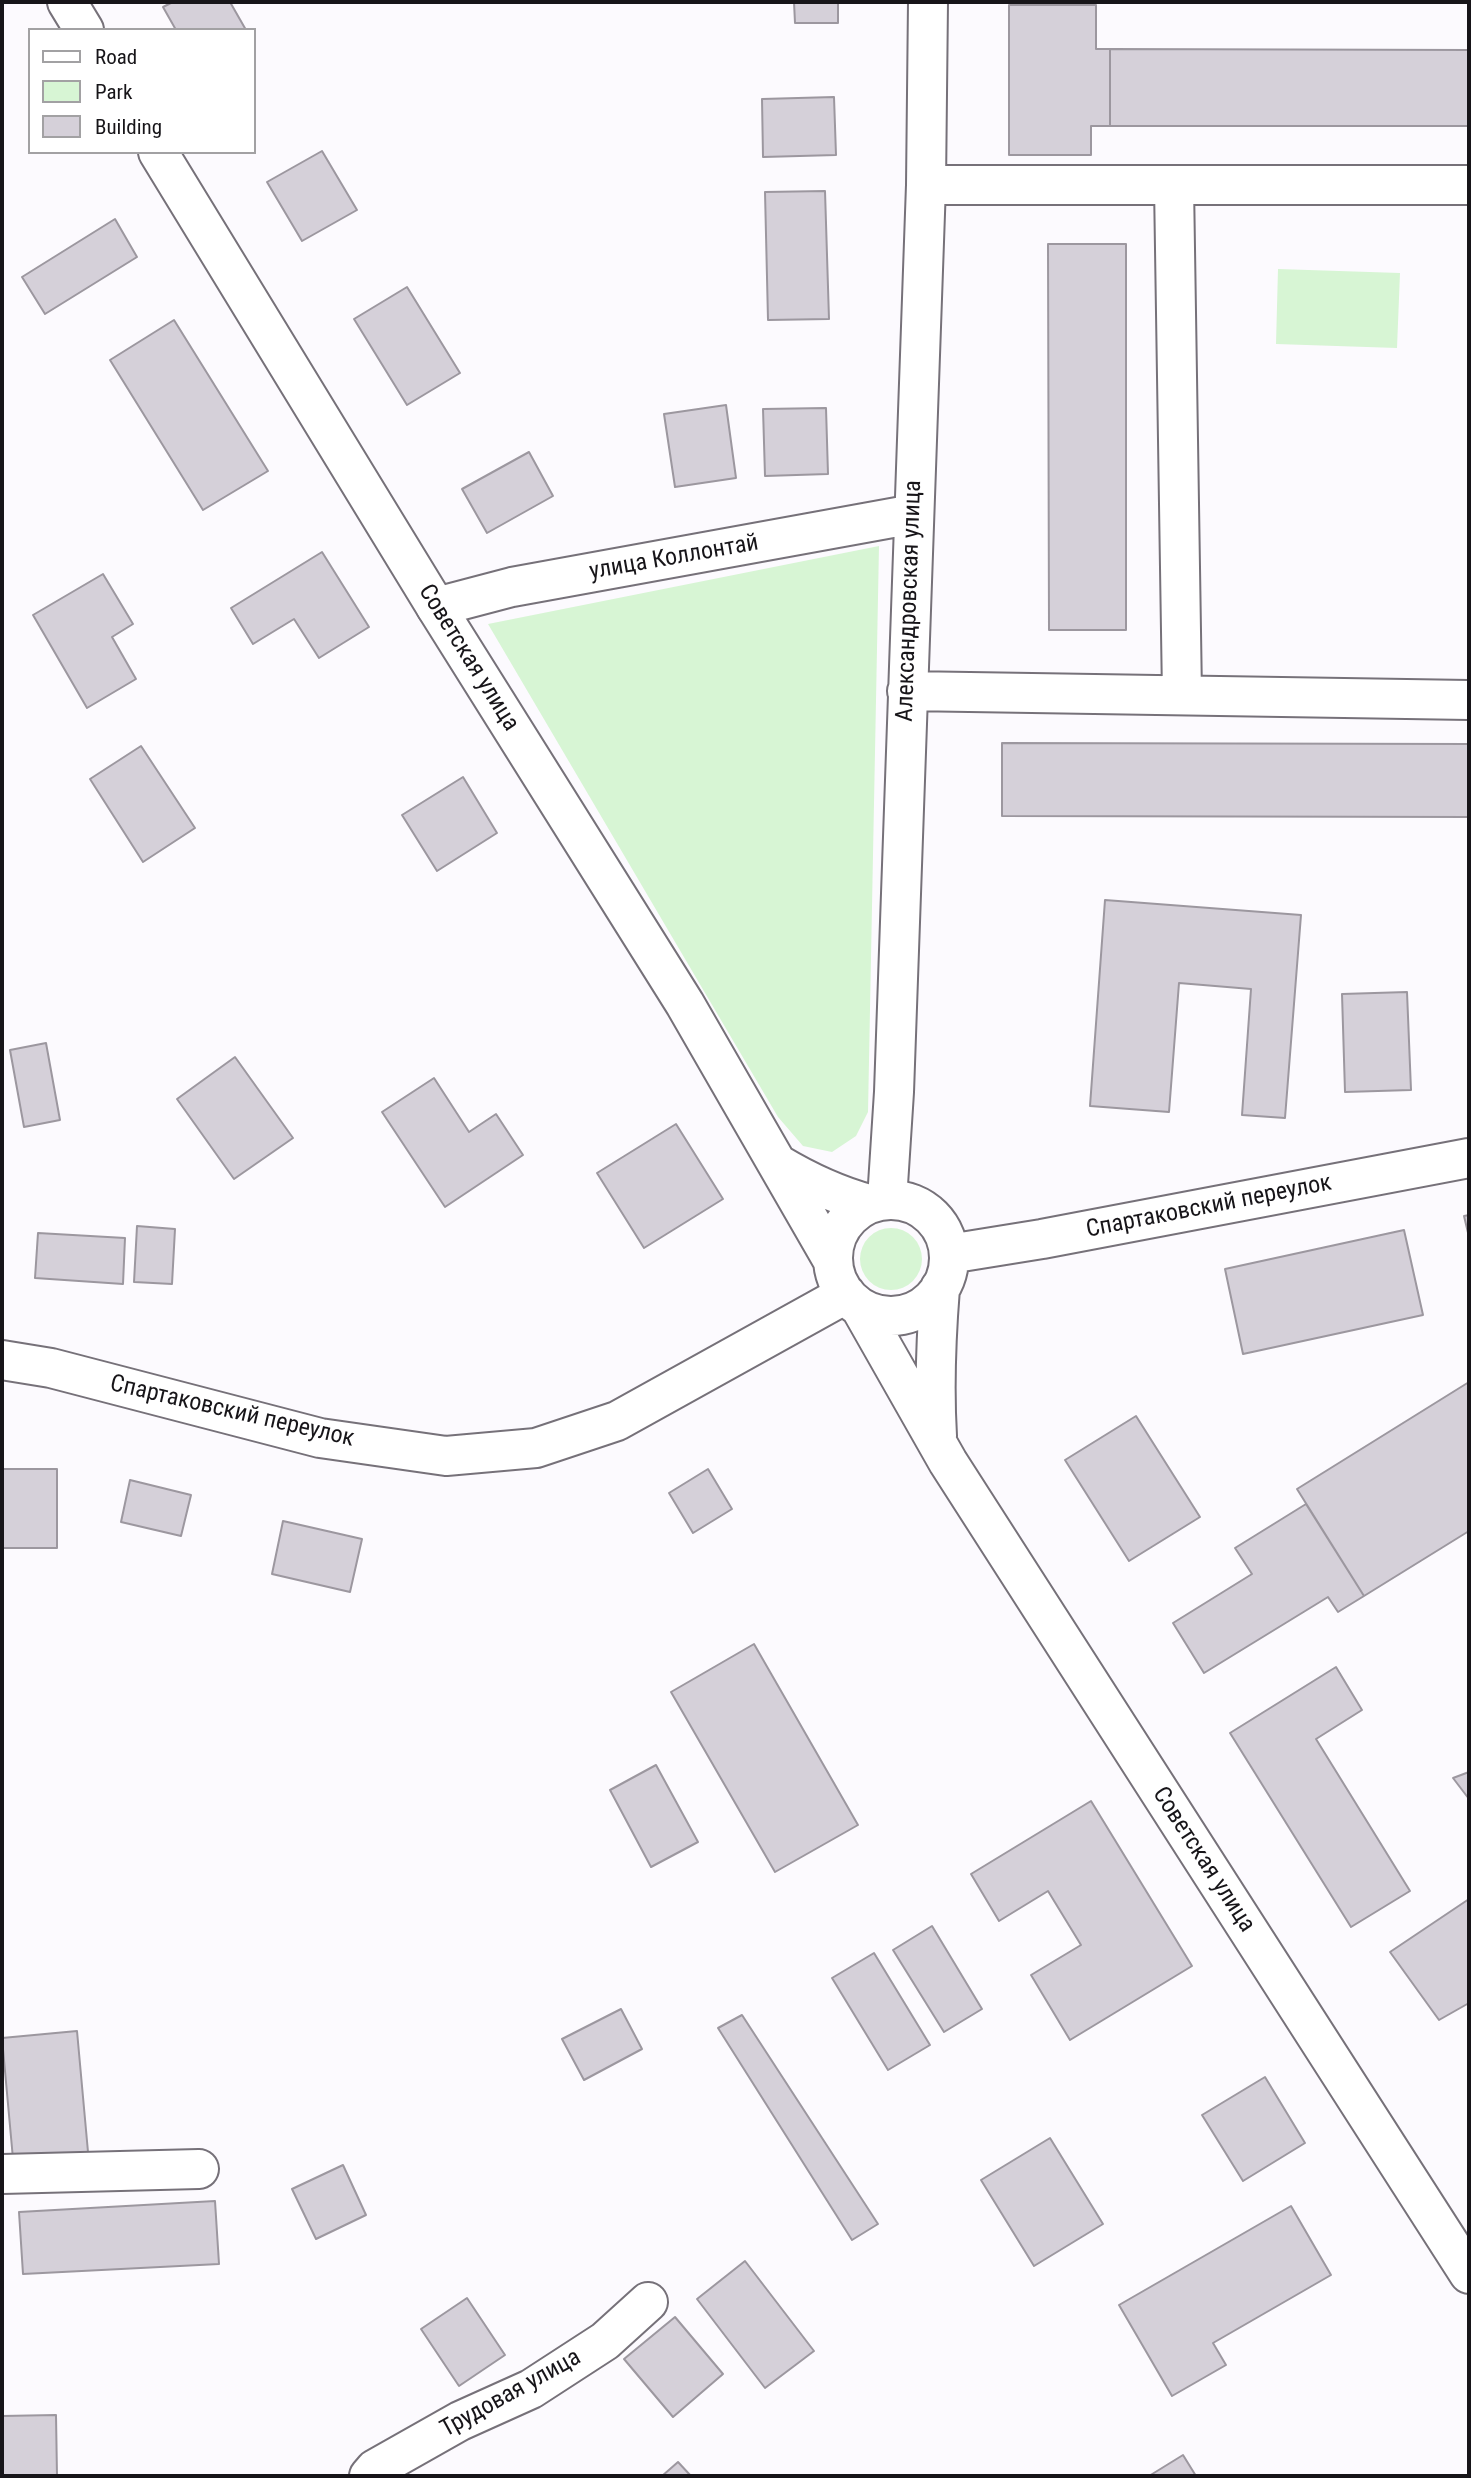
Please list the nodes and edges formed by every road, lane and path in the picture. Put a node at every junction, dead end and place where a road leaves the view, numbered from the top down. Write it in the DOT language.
graph roads {
  1 [pos="67,2"];
  2 [pos="928,2"];
  3 [pos="83,28"];
  4 [pos="159,154"];
  5 [pos="926,185"];
  6 [pos="1174,185"];
  7 [pos="1469,185"];
  8 [pos="914,514"];
  9 [pos="436,607"];
  10 [pos="907,691"];
  11 [pos="1182,695"];
  12 [pos="1469,700"];
  13 [pos="1469,1158"];
  14 [pos="778,1164"];
  15 [pos="878,1202"];
  16 [pos="945,1271"];
  17 [pos="847,1287"];
  18 [pos="2,1360"];
  19 [pos="938,1445"];
  20 [pos="199,2169"];
  21 [pos="2,2174"];
  22 [pos="1469,2274"];
  23 [pos="648,2302"];
  24 [pos="369,2476"];
  1 -- 3 [label="main road"];
  2 -- 5 [label="main road, Александровская улица"];
  4 -- 9 [label="main road, Советская улица"];
  5 -- 6 [label="main road"];
  5 -- 8 [label="main road, Александровская улица"];
  6 -- 7 [label="main road"];
  6 -- 11 [label="main road"];
  8 -- 9 [label="main road, улица Коллонтай"];
  8 -- 10 [label="main road, Александровская улица"];
  9 -- 14 [label="main road, Советская улица"];
  10 -- 11 [label="main road"];
  10 -- 15 [label="main road, Александровская улица"];
  11 -- 12 [label="main road"];
  13 -- 16 [label="main road, Спартаковский переулок"];
  14 -- 15 [label="main road, Советская улица"];
  14 -- 17 [label="main road, Советская улица"];
  15 -- 16 [label="main road"];
  15 -- 17 [label="main road"];
  16 -- 17 [label="main road"];
  16 -- 19 [label="main road, Советская улица"];
  17 -- 18 [label="main road, Спартаковский переулок"];
  17 -- 19 [label="main road, Советская улица"];
  19 -- 22 [label="main road, Советская улица"];
  20 -- 21 [label="main road"];
  23 -- 24 [label="main road, Трудовая улица"];
}
